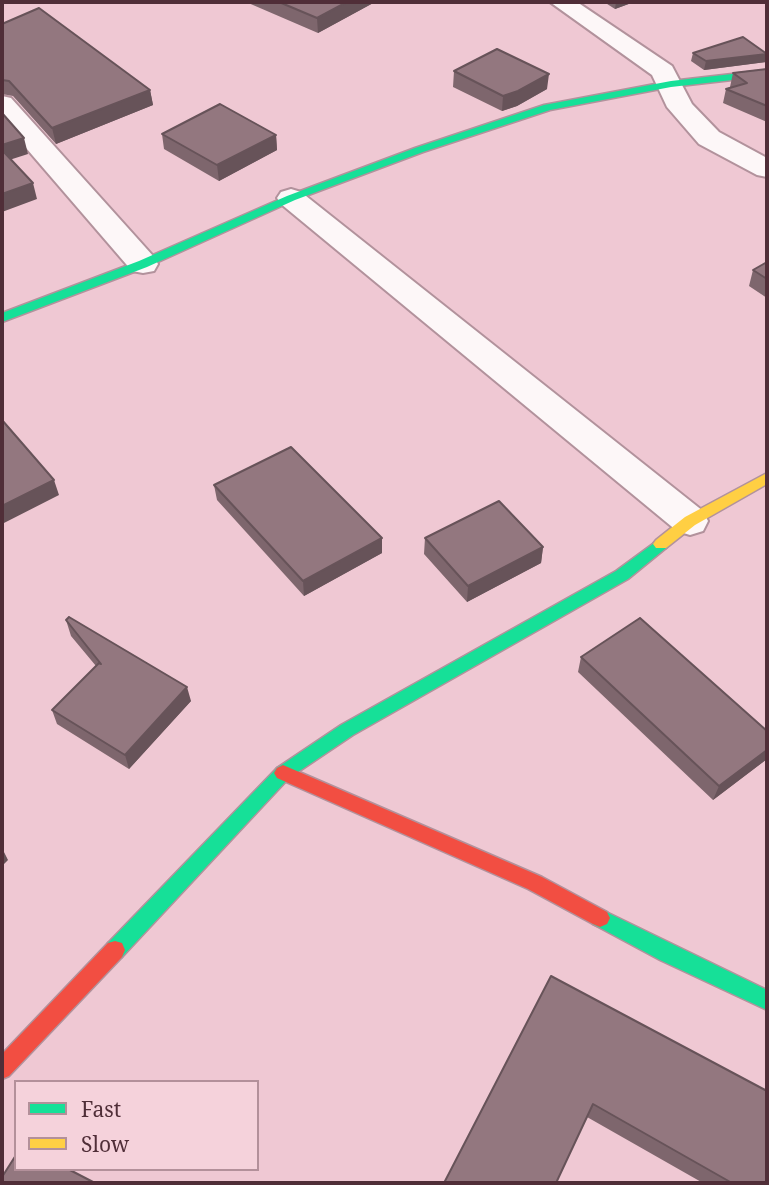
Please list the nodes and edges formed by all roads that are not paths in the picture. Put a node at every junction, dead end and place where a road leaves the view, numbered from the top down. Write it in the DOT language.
graph roads {
  1 [pos="562,2"];
  2 [pos="767,73"];
  3 [pos="671,84"];
  4 [pos="2,104"];
  5 [pos="767,169"];
  6 [pos="291,198"];
  7 [pos="142,264"];
  8 [pos="2,318"];
  9 [pos="767,478"];
  10 [pos="690,522"];
  11 [pos="283,773"];
  12 [pos="767,1000"];
  13 [pos="2,1069"];
  1 -- 3 [label="street"];
  2 -- 3 [label="street"];
  3 -- 5 [label="street"];
  3 -- 6 [label="street"];
  4 -- 7 [label="street"];
  6 -- 7 [label="street"];
  6 -- 10 [label="street"];
  7 -- 8 [label="street"];
  9 -- 10 [label="street"];
  10 -- 11 [label="street"];
  11 -- 12 [label="street"];
  11 -- 13 [label="street"];
}
